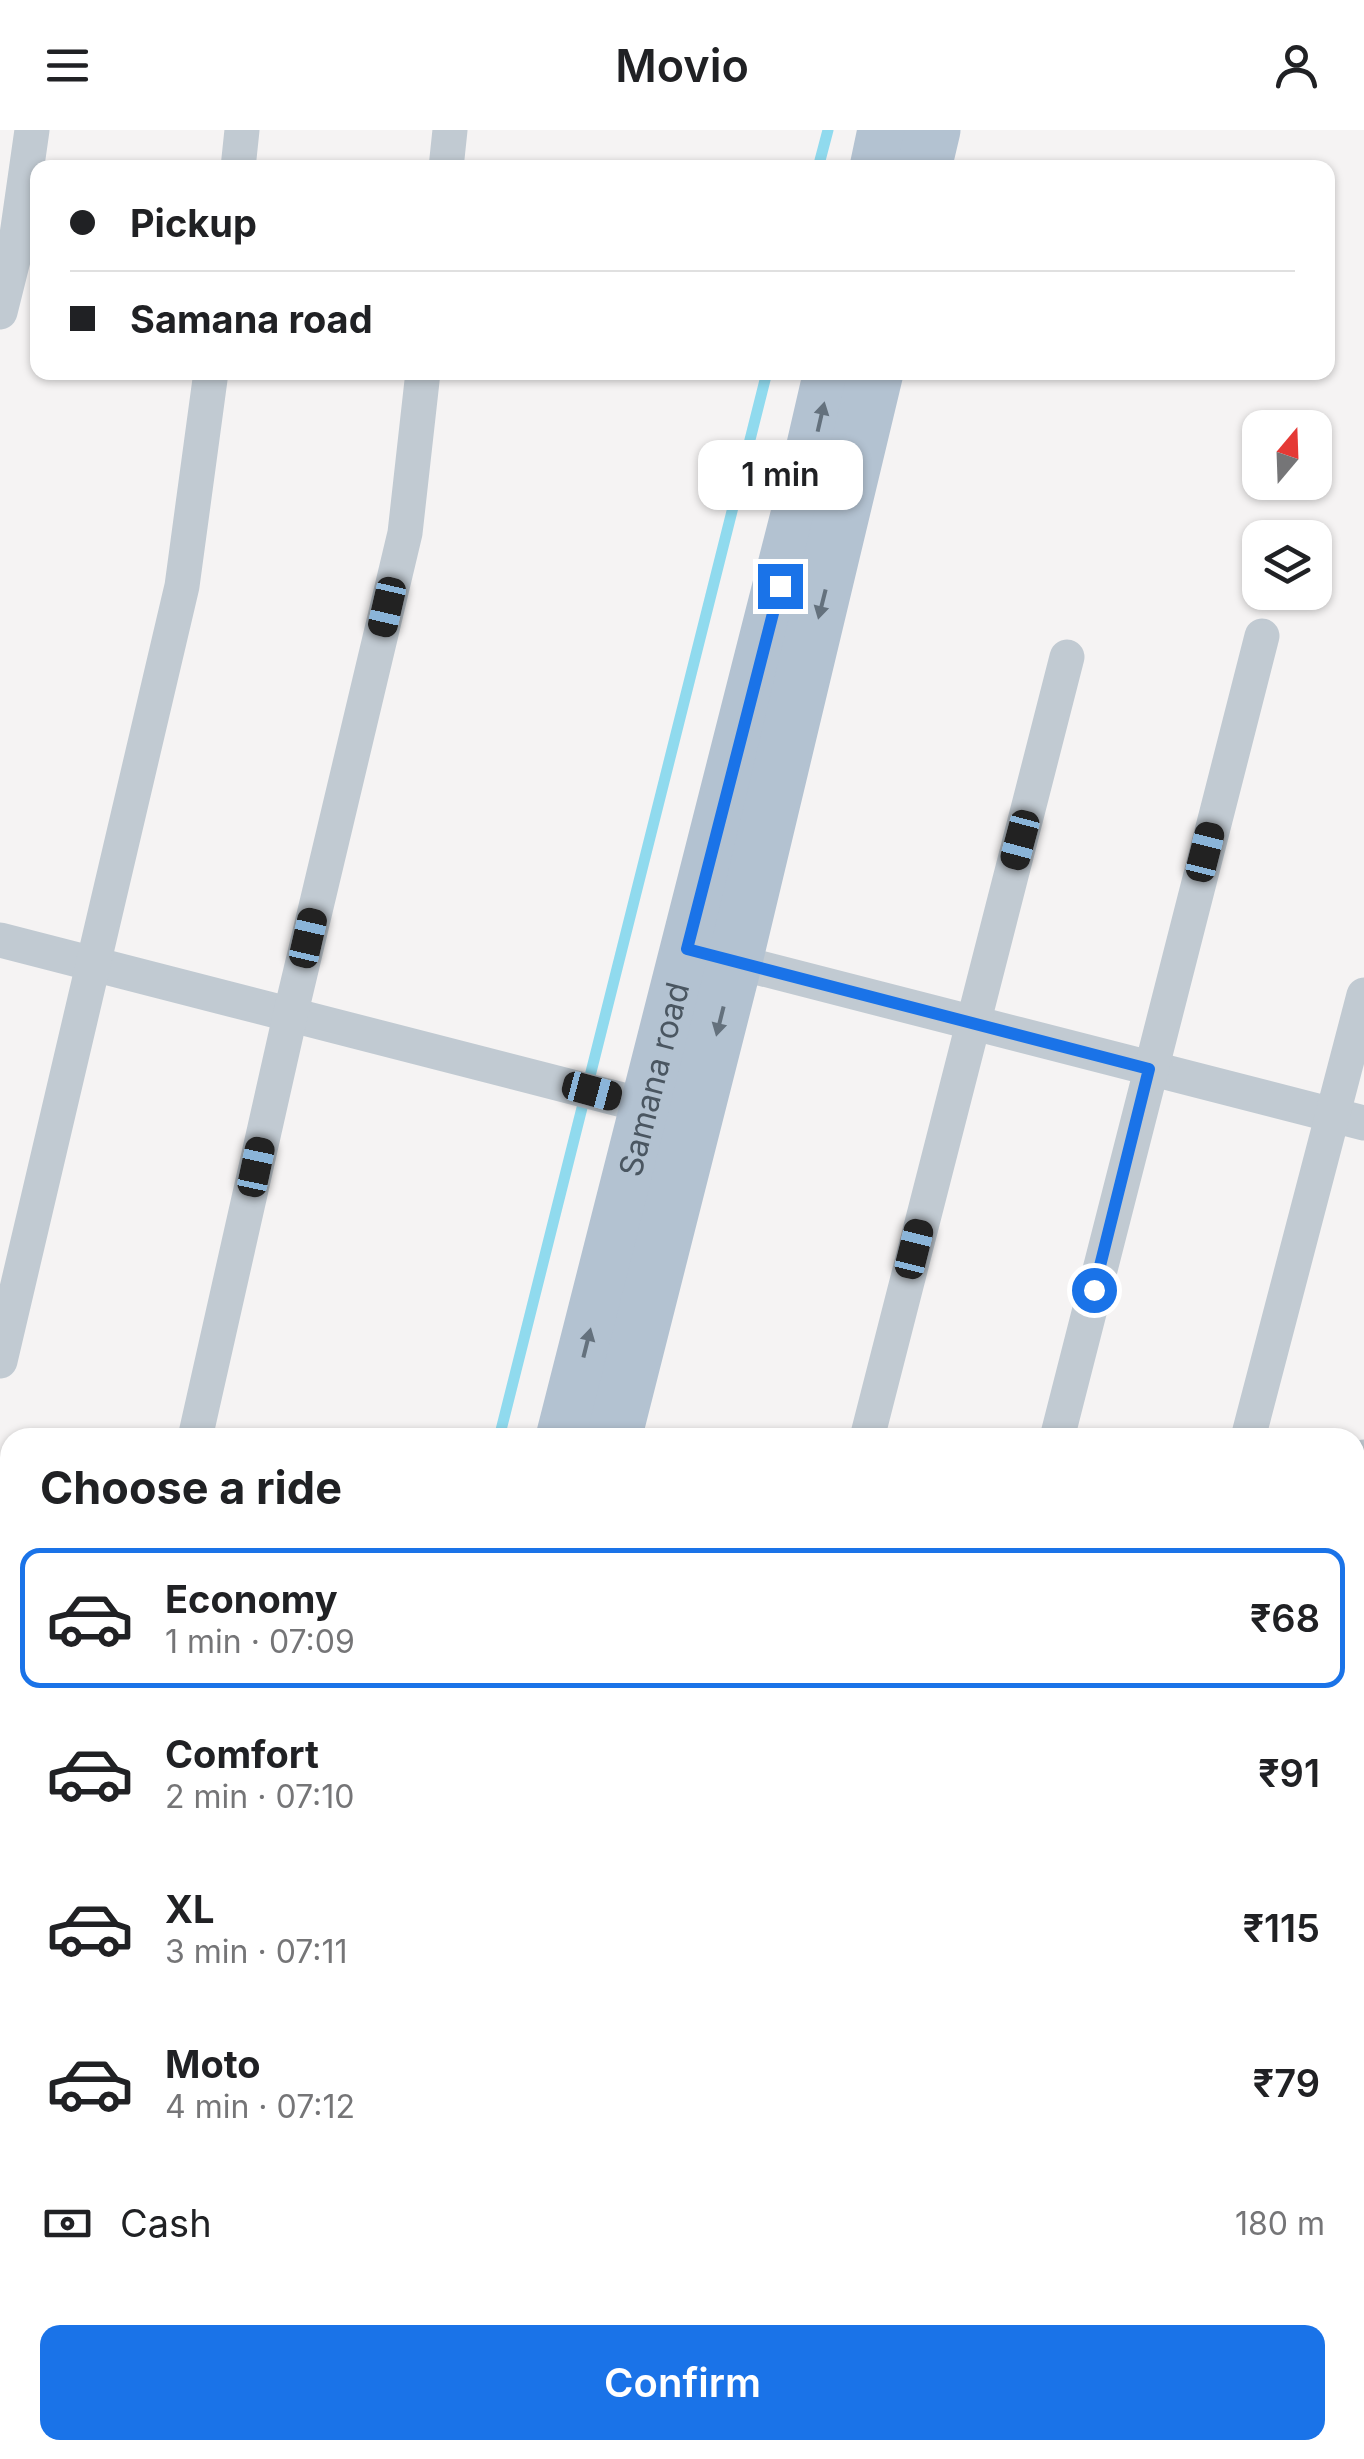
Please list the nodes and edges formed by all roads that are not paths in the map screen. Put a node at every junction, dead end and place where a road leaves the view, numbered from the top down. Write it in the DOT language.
graph roads {
  1 [pos="32,130"];
  2 [pos="242,130"];
  3 [pos="450,130"];
  4 [pos="885,130"];
  5 [pos="933,130"];
  6 [pos="239,160"];
  7 [pos="447,160"];
  8 [pos="878,160"];
  9 [pos="926,160"];
  10 [pos="0,312"];
  11 [pos="210,380"];
  12 [pos="422,380"];
  13 [pos="830,380"];
  14 [pos="873,380"];
  15 [pos="819,521"];
  16 [pos="1262,636"];
  17 [pos="1068,657"];
  18 [pos="0,940"];
  19 [pos="711,955"];
  20 [pos="94,963"];
  21 [pos="1364,996"];
  22 [pos="290,1012"];
  23 [pos="972,1023"];
  24 [pos="1149,1069"];
  25 [pos="646,1106"];
  26 [pos="1348,1120"];
  27 [pos="0,1362"];
  28 [pos="198,1428"];
  29 [pos="566,1428"];
  30 [pos="616,1428"];
  31 [pos="870,1428"];
  32 [pos="1059,1428"];
  33 [pos="1251,1428"];
  1 -- 10 [label="street"];
  2 -- 6 [label="street"];
  3 -- 7 [label="street"];
  4 -- 8 [label="main road"];
  5 -- 9 [label="main road"];
  11 -- 20 [label="street"];
  12 -- 22 [label="street"];
  15 -- 13 [label="main road, Samana road, one-way"];
  14 -- 15 [label="main road, Samana road"];
  15 -- 19 [label="main road, Samana road"];
  16 -- 24 [label="street"];
  17 -- 23 [label="street"];
  18 -- 20 [label="street"];
  19 -- 23 [label="street"];
  19 -- 25 [label="main road, Samana road"];
  19 -- 30 [label="main road, Samana road, one-way"];
  20 -- 22 [label="street"];
  20 -- 27 [label="street"];
  21 -- 26 [label="street"];
  22 -- 25 [label="street"];
  22 -- 28 [label="street"];
  23 -- 24 [label="street"];
  23 -- 31 [label="street"];
  24 -- 26 [label="street"];
  24 -- 32 [label="street"];
  29 -- 25 [label="main road, Samana road, one-way"];
  26 -- 33 [label="street"];
}
